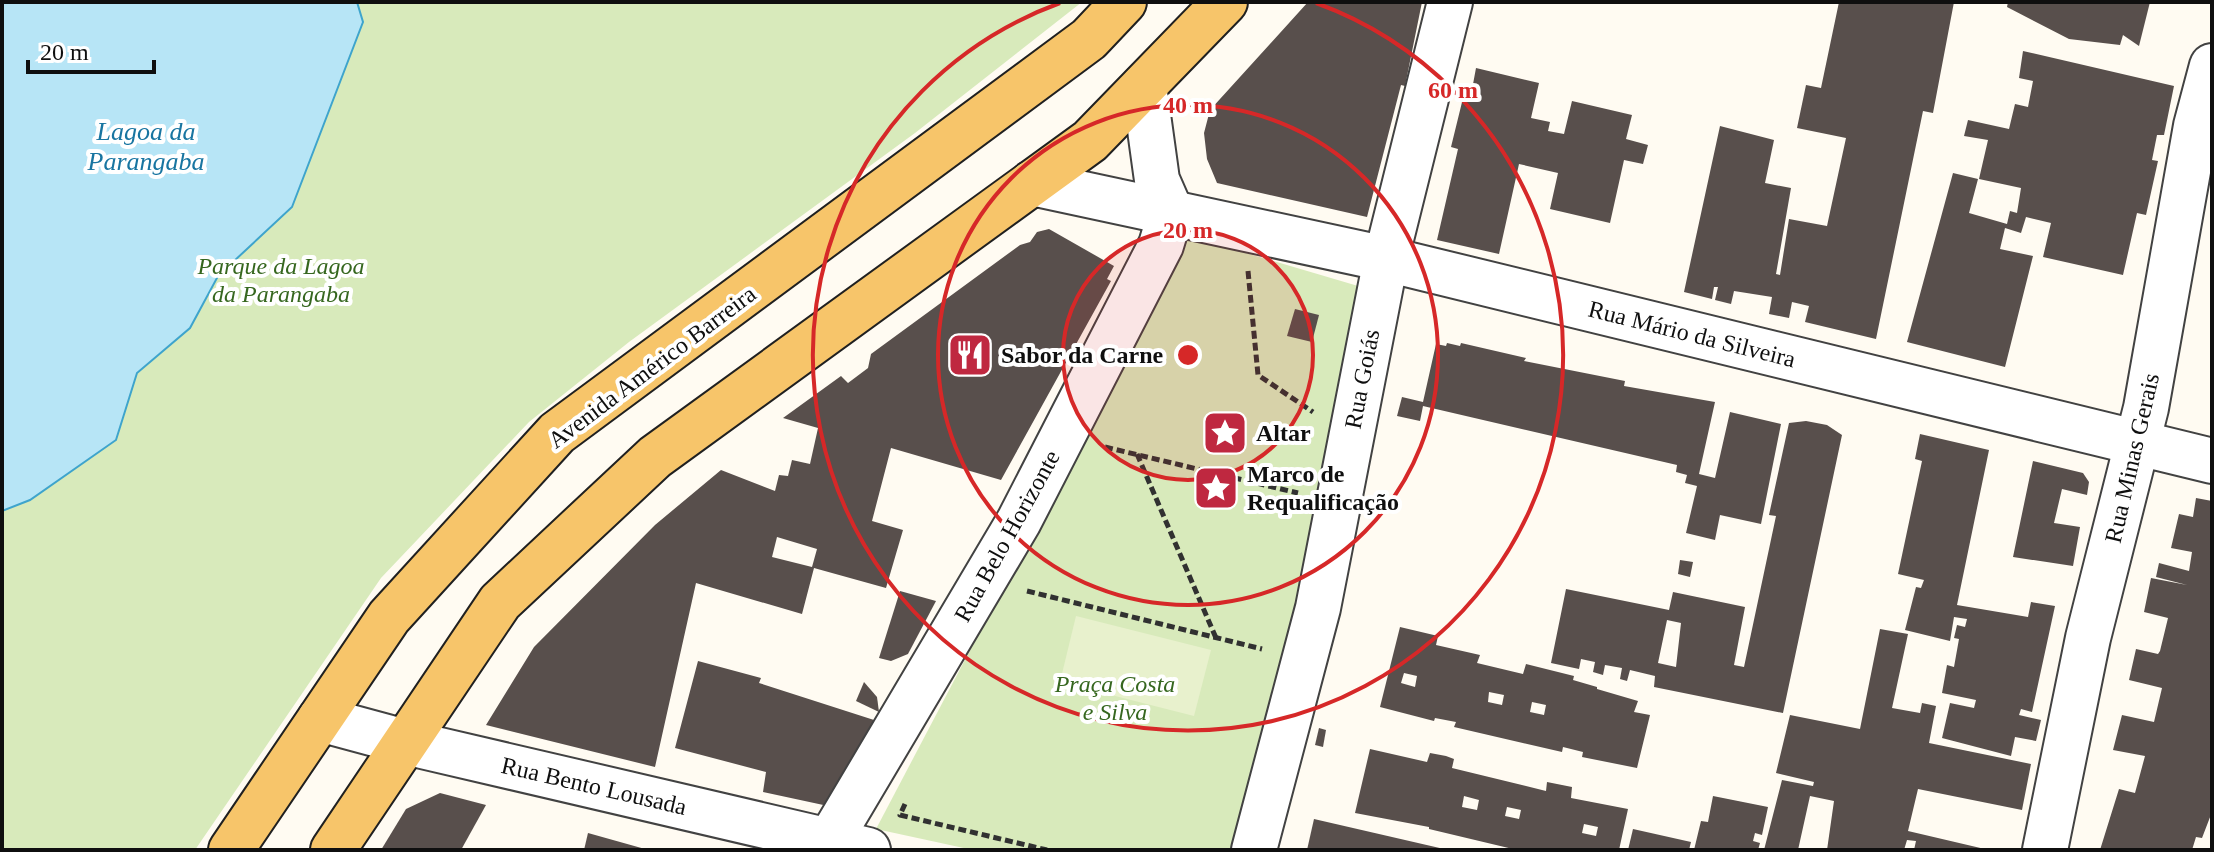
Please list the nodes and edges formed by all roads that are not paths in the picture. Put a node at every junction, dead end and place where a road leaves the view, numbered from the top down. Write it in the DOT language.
graph roads {
  1 [pos="1124,2"];
  2 [pos="1225,2"];
  3 [pos="1450,2"];
  4 [pos="2212,66"];
  5 [pos="1144,86"];
  6 [pos="1032,183"];
  7 [pos="1171,212"];
  8 [pos="1386,259"];
  9 [pos="2139,444"];
  10 [pos="2212,461"];
  11 [pos="320,719"];
  12 [pos="405,742"];
  13 [pos="840,847"];
  14 [pos="231,850"];
  15 [pos="333,850"];
  16 [pos="1254,850"];
  17 [pos="2045,850"];
  1 -- 11 [label="main road, Avenida Américo Barreira"];
  2 -- 5 [label="main road"];
  3 -- 8 [label="street, Rua Goiás"];
  4 -- 9 [label="street, Rua Minas Gerais"];
  5 -- 6 [label="main road"];
  5 -- 7 [label="street"];
  6 -- 7 [label="street, Rua Mário da Silveira"];
  6 -- 12 [label="main road"];
  7 -- 8 [label="street, Rua Mário da Silveira"];
  7 -- 13 [label="street, Rua Belo Horizonte"];
  8 -- 9 [label="street, Rua Mário da Silveira"];
  8 -- 16 [label="street, Rua Goiás"];
  9 -- 10 [label="street, Rua Mário da Silveira"];
  9 -- 17 [label="street, Rua Minas Gerais"];
  11 -- 12 [label="street, Rua Bento Lousada"];
  11 -- 14 [label="main road, Avenida Américo Barreira"];
  12 -- 13 [label="street, Rua Bento Lousada"];
  12 -- 15 [label="main road"];
}
